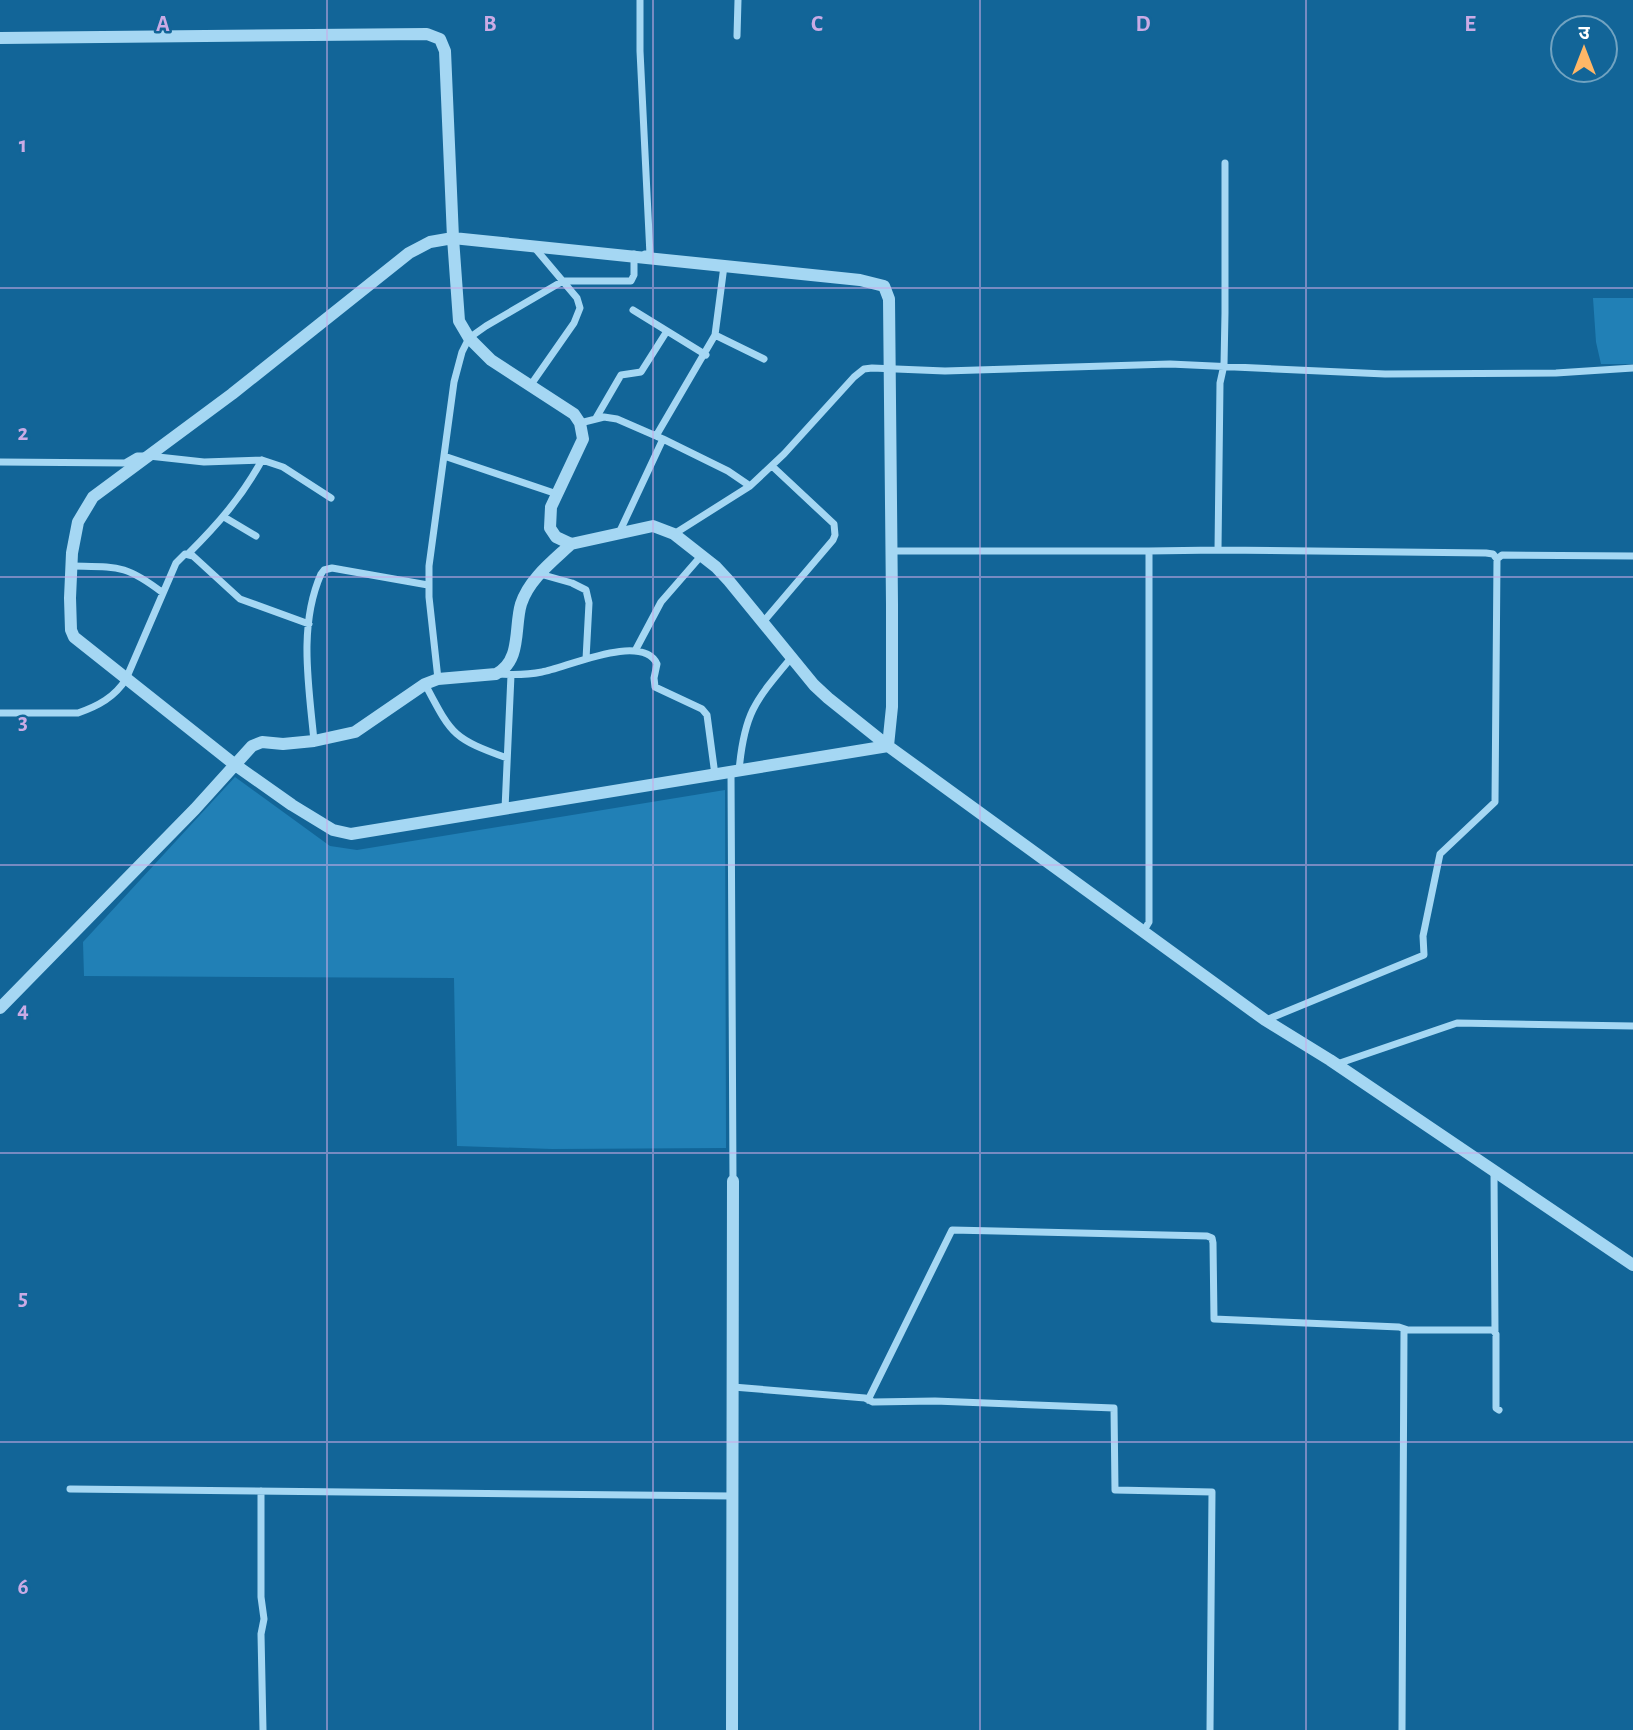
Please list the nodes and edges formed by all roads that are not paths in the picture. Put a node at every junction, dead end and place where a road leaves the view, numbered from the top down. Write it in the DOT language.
graph roads {
  1 [pos="640,0"];
  2 [pos="738,0"];
  3 [pos="737,36"];
  4 [pos="0,38"];
  5 [pos="1225,163"];
  6 [pos="453,238"];
  7 [pos="534,247"];
  8 [pos="635,257"];
  9 [pos="724,266"];
  10 [pos="563,281"];
  11 [pos="633,310"];
  12 [pos="667,331"];
  13 [pos="716,335"];
  14 [pos="469,338"];
  15 [pos="706,355"];
  16 [pos="764,359"];
  17 [pos="1224,365"];
  18 [pos="1633,368"];
  19 [pos="888,369"];
  20 [pos="530,386"];
  21 [pos="596,418"];
  22 [pos="580,424"];
  23 [pos="660,437"];
  24 [pos="149,456"];
  25 [pos="444,456"];
  26 [pos="262,460"];
  27 [pos="0,462"];
  28 [pos="772,466"];
  29 [pos="750,486"];
  30 [pos="557,494"];
  31 [pos="331,498"];
  32 [pos="224,517"];
  33 [pos="619,533"];
  34 [pos="674,534"];
  35 [pos="256,536"];
  36 [pos="570,544"];
  37 [pos="1218,550"];
  38 [pos="891,551"];
  39 [pos="1149,551"];
  40 [pos="188,554"];
  41 [pos="701,556"];
  42 [pos="1633,556"];
  43 [pos="1497,559"];
  44 [pos="71,566"];
  45 [pos="540,574"];
  46 [pos="428,584"];
  47 [pos="163,593"];
  48 [pos="764,621"];
  49 [pos="310,624"];
  50 [pos="635,652"];
  51 [pos="791,658"];
  52 [pos="586,659"];
  53 [pos="496,674"];
  54 [pos="511,675"];
  55 [pos="126,679"];
  56 [pos="438,679"];
  57 [pos="425,684"];
  58 [pos="0,713"];
  59 [pos="314,741"];
  60 [pos="888,746"];
  61 [pos="507,758"];
  62 [pos="234,764"];
  63 [pos="735,772"];
  64 [pos="715,775"];
  65 [pos="505,810"];
  66 [pos="1143,932"];
  67 [pos="0,1008"];
  68 [pos="1265,1020"];
  69 [pos="1633,1026"];
  70 [pos="1337,1064"];
  71 [pos="1494,1170"];
  72 [pos="733,1181"];
  73 [pos="1633,1265"];
  74 [pos="1404,1329"];
  75 [pos="1495,1331"];
  76 [pos="733,1387"];
  77 [pos="868,1400"];
  78 [pos="1499,1410"];
  79 [pos="70,1489"];
  80 [pos="261,1491"];
  81 [pos="732,1496"];
  82 [pos="263,1730"];
  83 [pos="732,1730"];
  84 [pos="1210,1730"];
  85 [pos="1402,1730"];
  1 -- 8 [label="street"];
  2 -- 3 [label="street"];
  4 -- 6 [label="street"];
  5 -- 17 [label="street"];
  6 -- 7 [label="street"];
  6 -- 14 [label="street"];
  6 -- 24 [label="street"];
  7 -- 8 [label="street"];
  7 -- 10 [label="street"];
  8 -- 9 [label="street"];
  8 -- 10 [label="street"];
  9 -- 13 [label="street"];
  9 -- 19 [label="street"];
  10 -- 14 [label="street"];
  10 -- 20 [label="street"];
  11 -- 12 [label="street"];
  12 -- 15 [label="street"];
  12 -- 21 [label="street"];
  13 -- 15 [label="street"];
  13 -- 16 [label="street"];
  14 -- 20 [label="street"];
  14 -- 25 [label="street"];
  15 -- 23 [label="street"];
  17 -- 18 [label="street"];
  17 -- 19 [label="street"];
  17 -- 37 [label="street"];
  19 -- 28 [label="street"];
  19 -- 38 [label="street"];
  20 -- 22 [label="street"];
  21 -- 22 [label="street"];
  21 -- 23 [label="street"];
  22 -- 30 [label="street"];
  23 -- 29 [label="street"];
  23 -- 33 [label="street"];
  24 -- 26 [label="street"];
  24 -- 27 [label="street"];
  24 -- 44 [label="street"];
  25 -- 30 [label="street"];
  25 -- 46 [label="street"];
  26 -- 31 [label="street"];
  26 -- 32 [label="street"];
  28 -- 29 [label="street"];
  28 -- 48 [label="street"];
  29 -- 34 [label="street"];
  30 -- 36 [label="street"];
  32 -- 35 [label="street"];
  32 -- 40 [label="street"];
  33 -- 34 [label="street"];
  33 -- 36 [label="street"];
  34 -- 41 [label="street"];
  36 -- 45 [label="street"];
  37 -- 39 [label="street"];
  37 -- 43 [label="street"];
  38 -- 39 [label="street"];
  38 -- 60 [label="street"];
  39 -- 66 [label="street"];
  40 -- 47 [label="street"];
  40 -- 49 [label="street"];
  41 -- 48 [label="street"];
  41 -- 50 [label="street"];
  42 -- 43 [label="street"];
  43 -- 68 [label="street"];
  44 -- 47 [label="street"];
  44 -- 55 [label="street"];
  45 -- 52 [label="street"];
  45 -- 53 [label="street"];
  46 -- 49 [label="street"];
  46 -- 56 [label="street"];
  47 -- 55 [label="street"];
  48 -- 51 [label="street"];
  49 -- 59 [label="street"];
  50 -- 52 [label="street"];
  50 -- 64 [label="street"];
  51 -- 60 [label="street"];
  51 -- 63 [label="street"];
  52 -- 54 [label="street"];
  53 -- 54 [label="street"];
  53 -- 56 [label="street"];
  54 -- 61 [label="street"];
  55 -- 58 [label="street"];
  55 -- 62 [label="street"];
  56 -- 57 [label="street"];
  57 -- 59 [label="street"];
  57 -- 61 [label="street"];
  59 -- 62 [label="street"];
  60 -- 63 [label="street"];
  60 -- 66 [label="street"];
  61 -- 65 [label="street"];
  62 -- 65 [label="street"];
  62 -- 67 [label="street"];
  63 -- 64 [label="street"];
  63 -- 72 [label="street"];
  64 -- 65 [label="street"];
  66 -- 68 [label="street"];
  68 -- 70 [label="street"];
  69 -- 70 [label="street"];
  70 -- 71 [label="street"];
  71 -- 73 [label="street"];
  71 -- 75 [label="street"];
  72 -- 76 [label="street"];
  74 -- 75 [label="street"];
  74 -- 77 [label="street"];
  74 -- 85 [label="street"];
  75 -- 78 [label="street"];
  76 -- 77 [label="street"];
  76 -- 81 [label="street"];
  77 -- 84 [label="street"];
  79 -- 80 [label="street"];
  80 -- 81 [label="street"];
  80 -- 82 [label="street"];
  81 -- 83 [label="street"];
}
